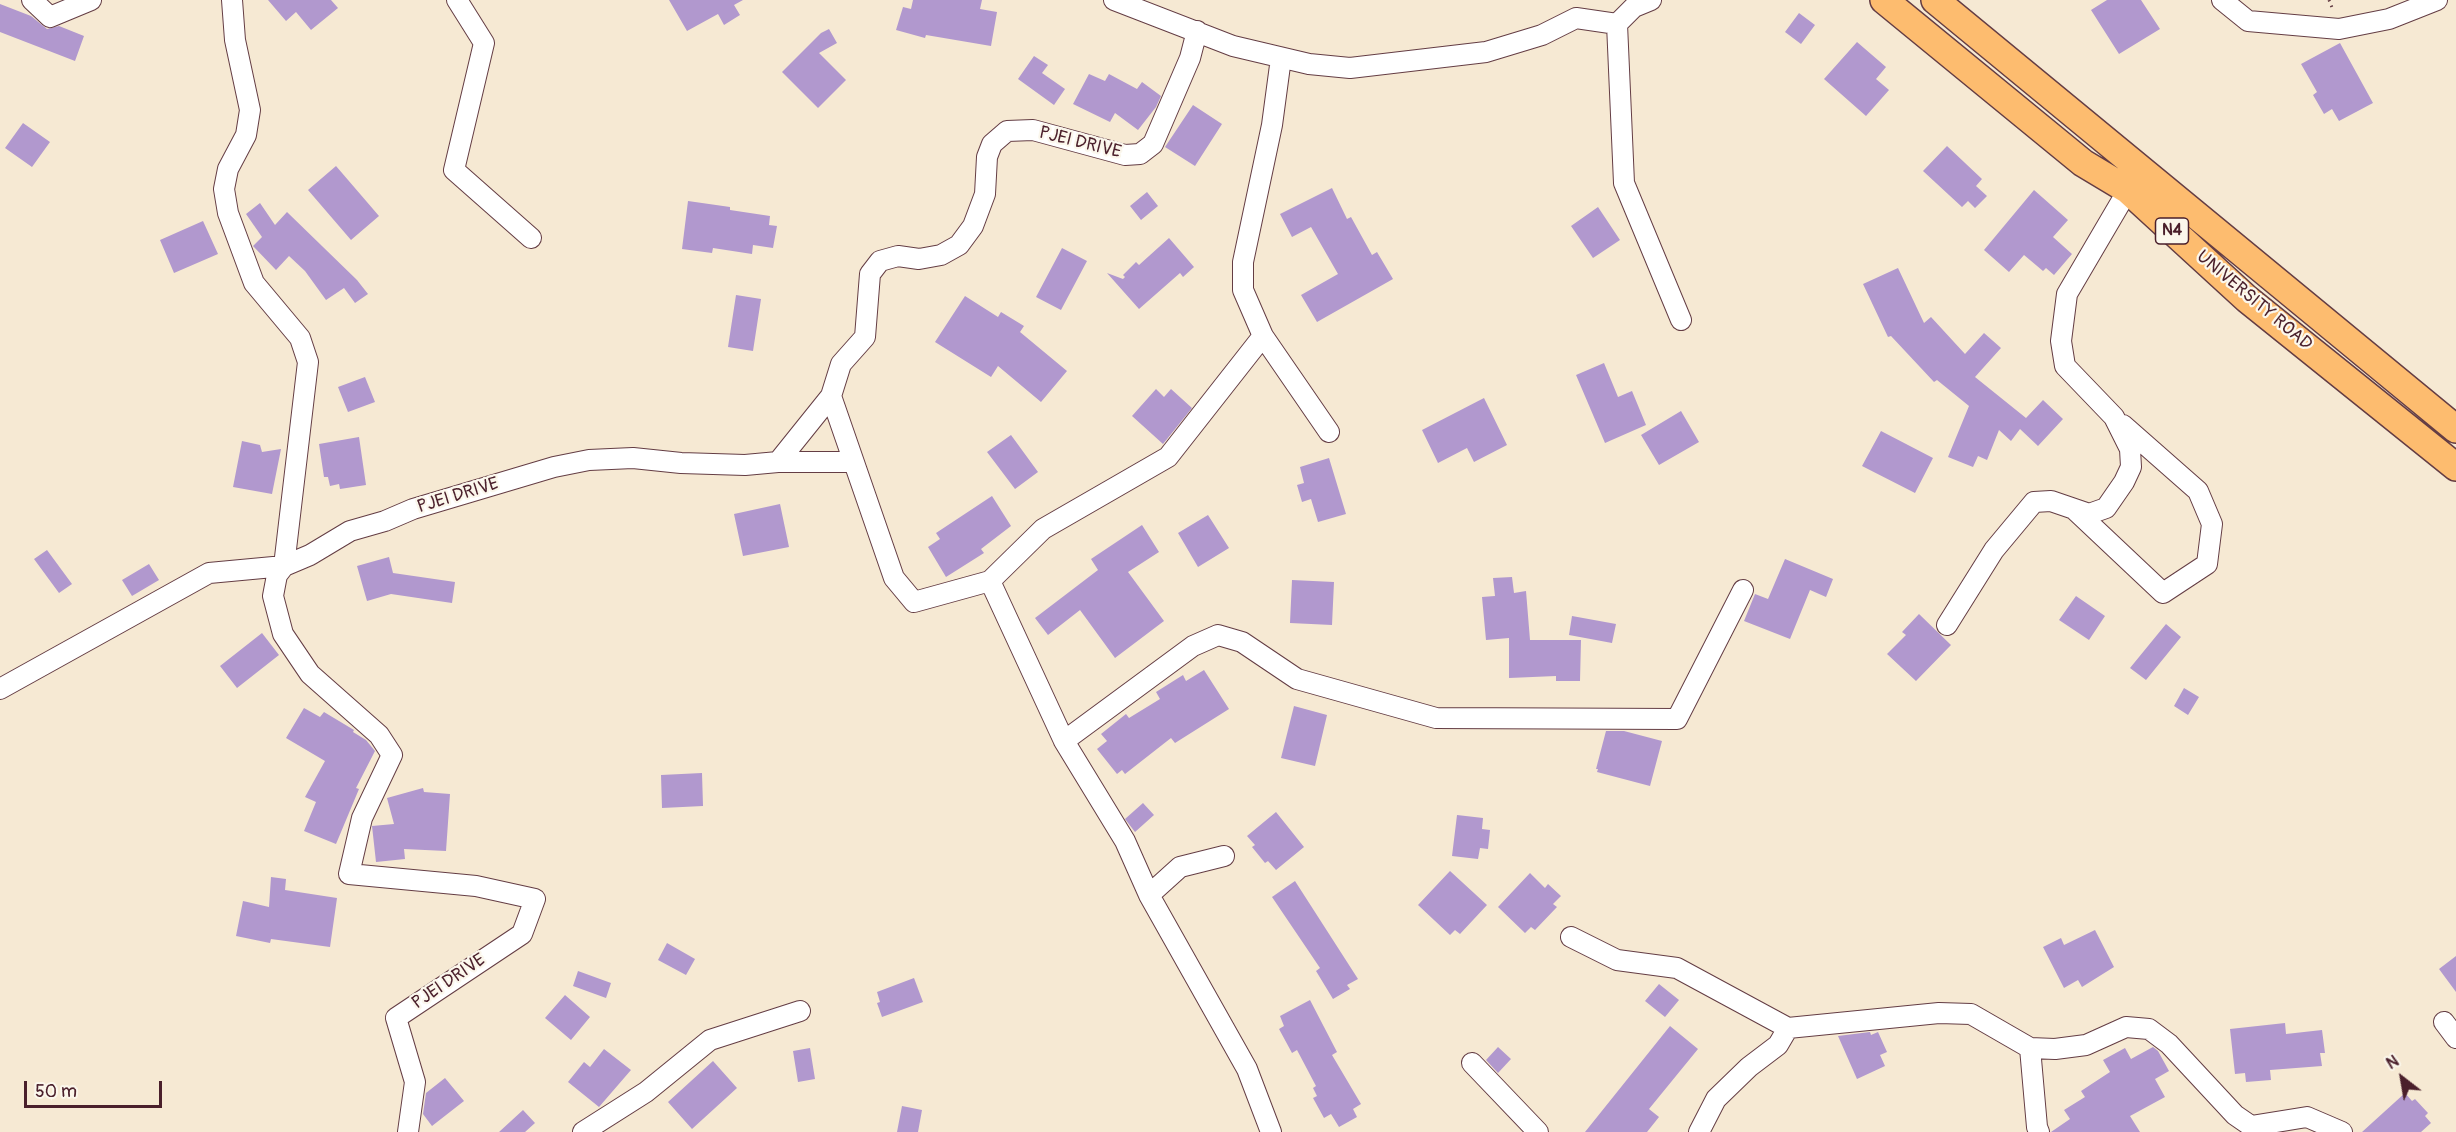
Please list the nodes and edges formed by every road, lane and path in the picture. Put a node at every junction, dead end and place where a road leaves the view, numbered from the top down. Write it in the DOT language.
graph roads {
  1 [pos="32,0"];
  2 [pos="92,0"];
  3 [pos="232,0"];
  4 [pos="458,0"];
  5 [pos="1114,0"];
  6 [pos="1651,0"];
  7 [pos="1884,0"];
  8 [pos="1935,0"];
  9 [pos="2222,0"];
  10 [pos="2437,0"];
  11 [pos="1617,24"];
  12 [pos="1197,31"];
  13 [pos="1281,58"];
  14 [pos="2128,190"];
  15 [pos="531,238"];
  16 [pos="1681,320"];
  17 [pos="1263,336"];
  18 [pos="831,396"];
  19 [pos="2114,417"];
  20 [pos="2456,429"];
  21 [pos="1329,432"];
  22 [pos="778,462"];
  23 [pos="854,462"];
  24 [pos="2456,466"];
  25 [pos="2076,511"];
  26 [pos="284,566"];
  27 [pos="990,580"];
  28 [pos="1743,590"];
  29 [pos="1947,625"];
  30 [pos="0,689"];
  31 [pos="1064,741"];
  32 [pos="1224,856"];
  33 [pos="1149,895"];
  34 [pos="1571,937"];
  35 [pos="800,1011"];
  36 [pos="2444,1022"];
  37 [pos="1788,1028"];
  38 [pos="2456,1038"];
  39 [pos="2030,1048"];
  40 [pos="1472,1063"];
  41 [pos="2251,1129"];
  42 [pos="408,1132"];
  43 [pos="583,1132"];
  44 [pos="1271,1132"];
  45 [pos="1538,1132"];
  46 [pos="1699,1132"];
  47 [pos="2039,1132"];
  48 [pos="2342,1132"];
  1 -- 2 [label="street"];
  3 -- 26 [label="street"];
  4 -- 15 [label="street"];
  5 -- 12 [label="street"];
  6 -- 11 [label="street"];
  7 -- 14 [label="highway, UNIVERSITY ROAD / N4"];
  8 -- 20 [label="highway, UNIVERSITY ROAD / N4"];
  9 -- 10 [label="street"];
  11 -- 13 [label="street"];
  11 -- 16 [label="street"];
  12 -- 13 [label="street"];
  12 -- 18 [label="street, PJEI DRIVE"];
  13 -- 17 [label="street"];
  14 -- 19 [label="street"];
  14 -- 24 [label="highway, UNIVERSITY ROAD / N4"];
  17 -- 21 [label="street"];
  17 -- 27 [label="street"];
  18 -- 22 [label="street, PJEI DRIVE"];
  18 -- 23 [label="street"];
  19 -- 25 [label="street"];
  19 -- 25 [label="street"];
  22 -- 23 [label="street"];
  22 -- 26 [label="street, PJEI DRIVE"];
  23 -- 27 [label="street"];
  25 -- 29 [label="street"];
  26 -- 30 [label="street"];
  26 -- 42 [label="street, PJEI DRIVE"];
  27 -- 31 [label="street"];
  28 -- 31 [label="street"];
  31 -- 33 [label="street"];
  32 -- 33 [label="street"];
  33 -- 44 [label="street"];
  34 -- 37 [label="street"];
  35 -- 43 [label="street"];
  36 -- 38 [label="street"];
  37 -- 39 [label="street"];
  37 -- 46 [label="street"];
  39 -- 41 [label="street"];
  39 -- 47 [label="street"];
  40 -- 45 [label="street"];
  41 -- 48 [label="street"];
}
